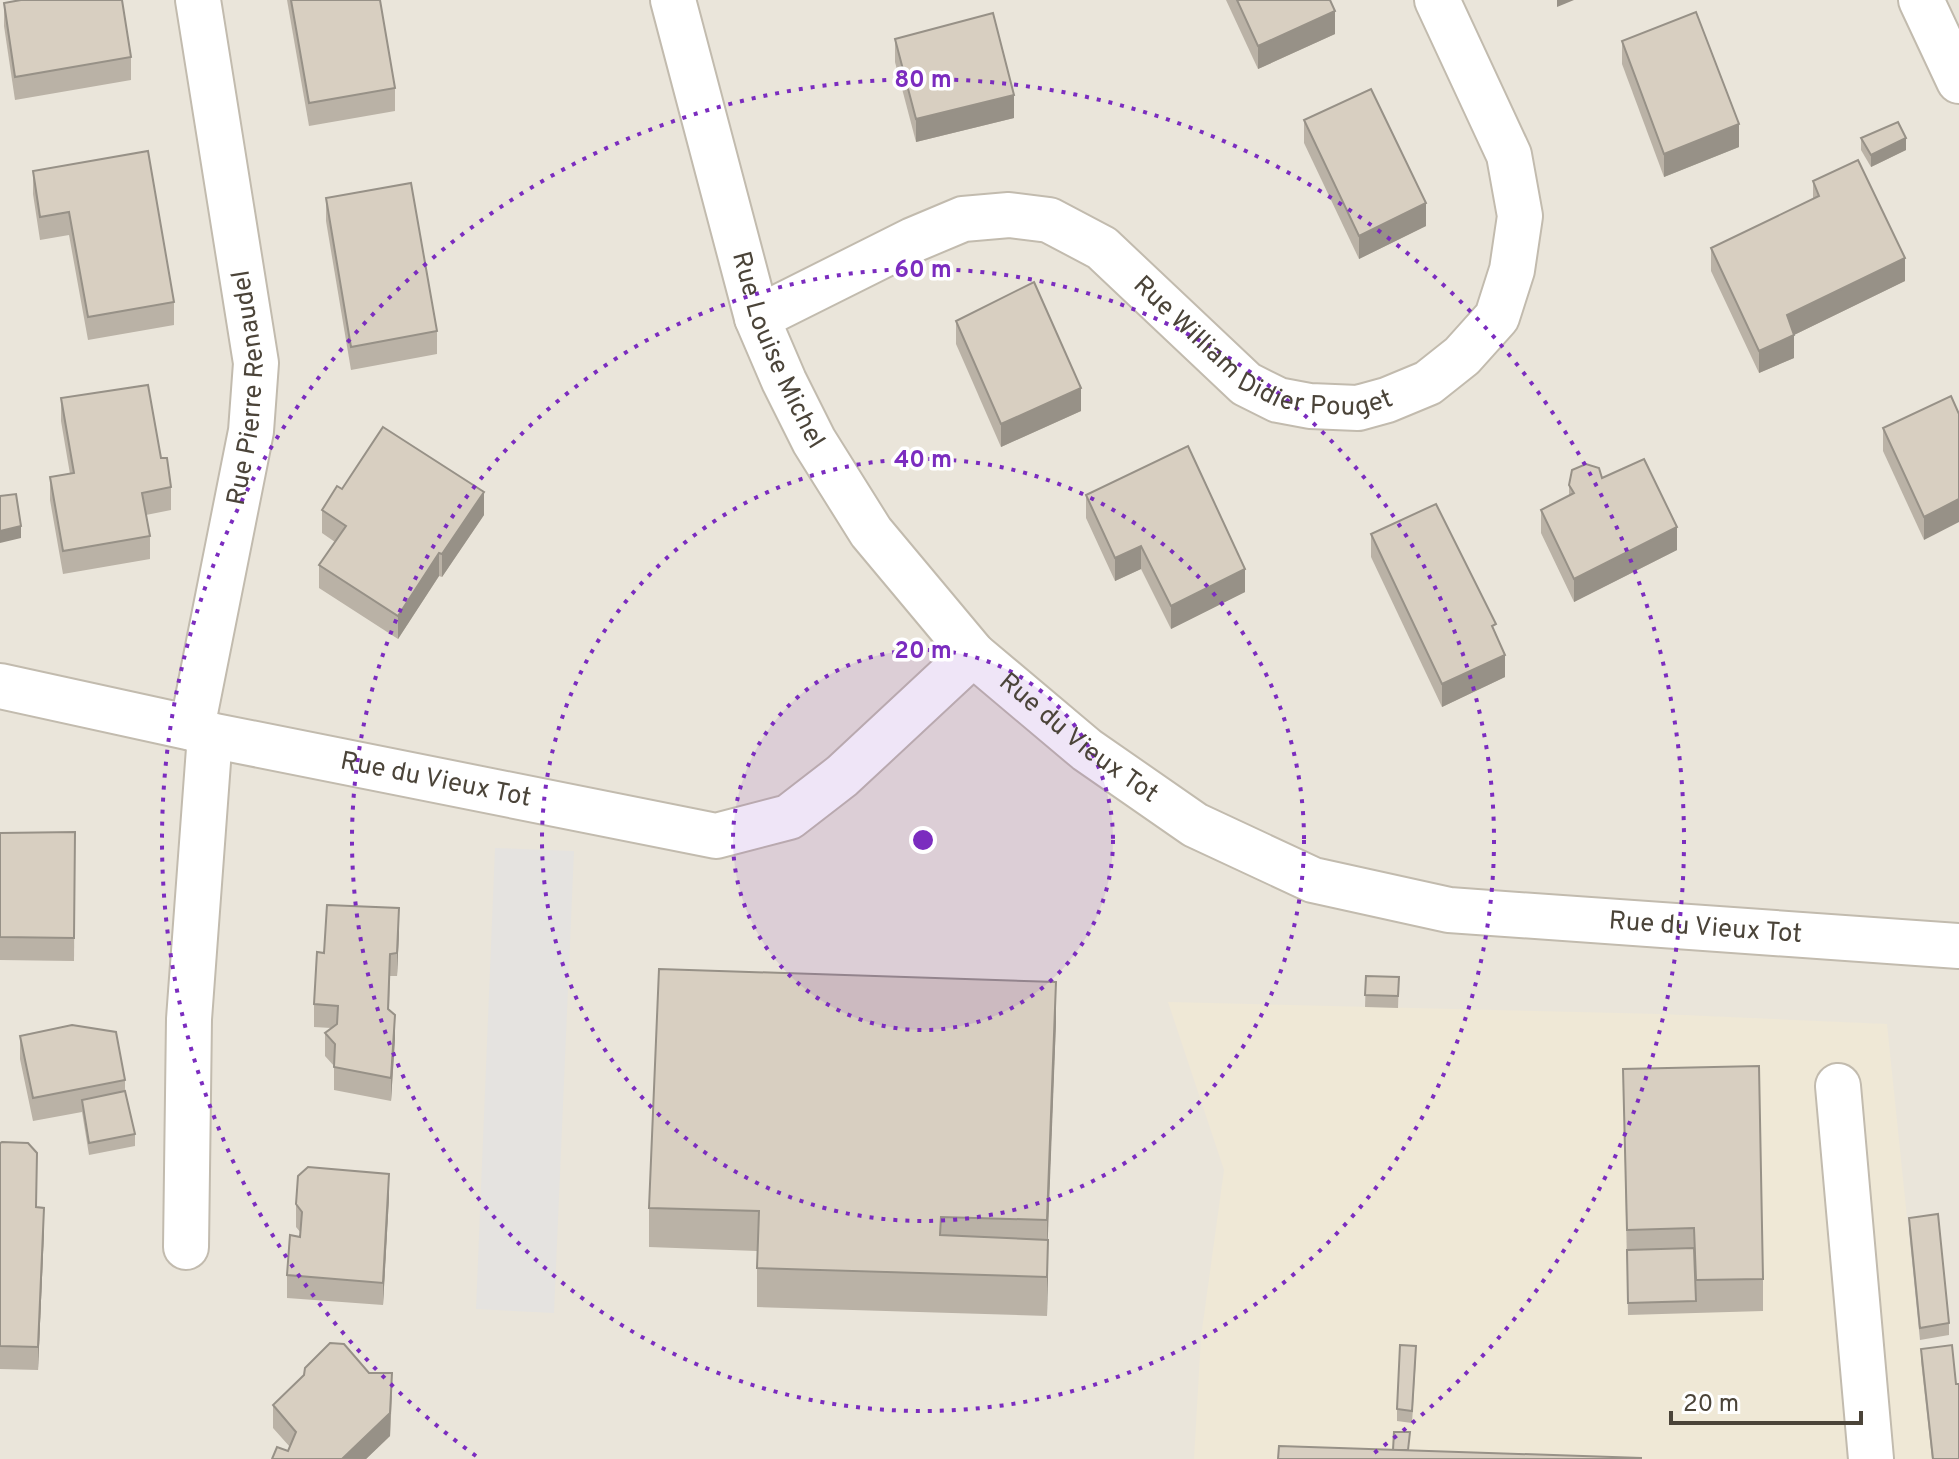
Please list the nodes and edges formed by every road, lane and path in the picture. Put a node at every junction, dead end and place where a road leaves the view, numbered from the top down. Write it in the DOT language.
graph roads {
  1 [pos="198,0"];
  2 [pos="673,0"];
  3 [pos="1437,0"];
  4 [pos="1921,0"];
  5 [pos="1959,81"];
  6 [pos="757,318"];
  7 [pos="973,654"];
  8 [pos="0,686"];
  9 [pos="201,731"];
  10 [pos="1959,946"];
  11 [pos="1838,1086"];
  12 [pos="186,1247"];
  13 [pos="1871,1459"];
  1 -- 9 [label="street, Rue Pierre Renaudel"];
  2 -- 6 [label="street, Rue Louise Michel"];
  3 -- 6 [label="street, Rue William Didier Pouget"];
  4 -- 5 [label="street"];
  6 -- 7 [label="street, Rue Louise Michel"];
  7 -- 9 [label="street, Rue du Vieux Tot"];
  7 -- 10 [label="street, Rue du Vieux Tot"];
  8 -- 9 [label="street, Rue du Vieux Tot"];
  9 -- 12 [label="street"];
  11 -- 13 [label="street"];
}
